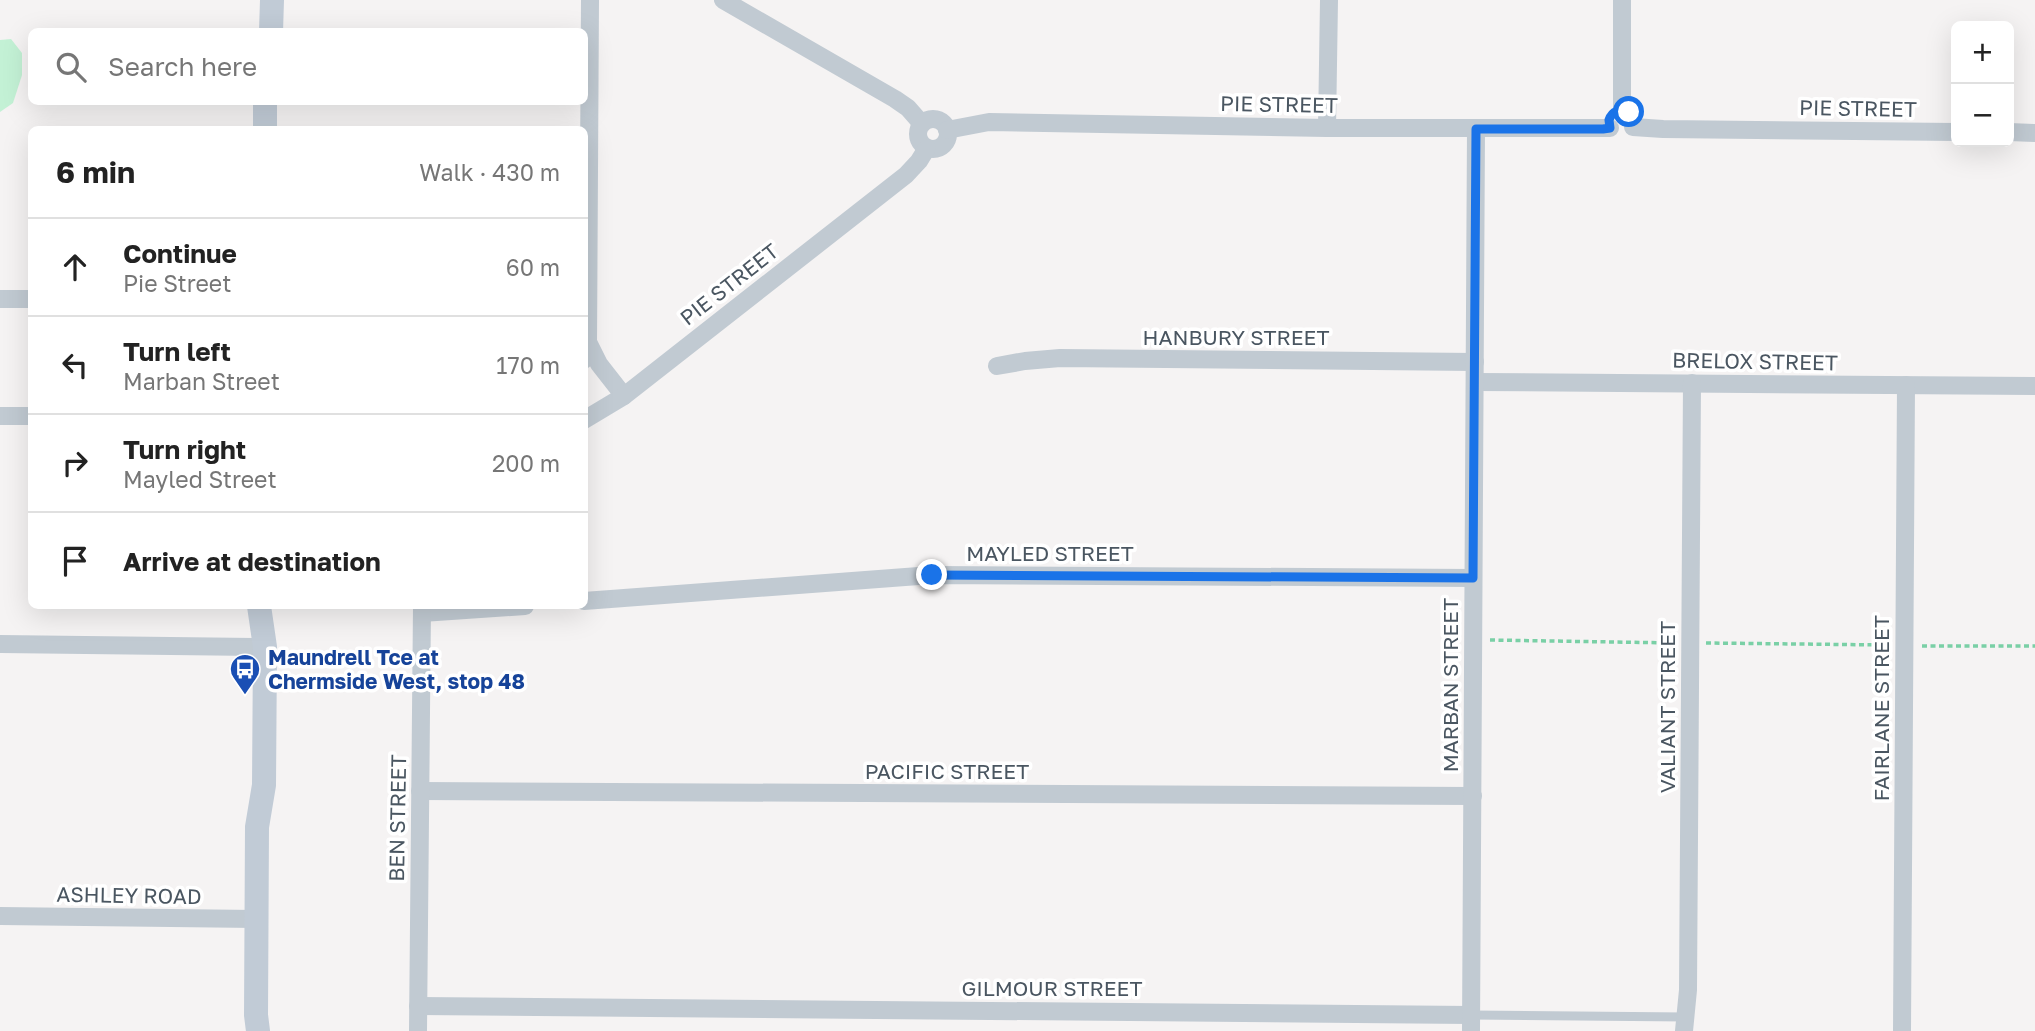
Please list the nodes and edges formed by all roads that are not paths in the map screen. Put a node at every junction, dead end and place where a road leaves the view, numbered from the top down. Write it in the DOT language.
graph roads {
  1 [pos="272,0"];
  2 [pos="590,0"];
  3 [pos="723,0"];
  4 [pos="1329,0"];
  5 [pos="1622,0"];
  6 [pos="271,28"];
  7 [pos="265,105"];
  8 [pos="276,105"];
  9 [pos="1622,110"];
  10 [pos="922,124"];
  11 [pos="265,126"];
  12 [pos="276,126"];
  13 [pos="1633,127"];
  14 [pos="1327,128"];
  15 [pos="1610,128"];
  16 [pos="1476,129"];
  17 [pos="947,130"];
  18 [pos="1951,132"];
  19 [pos="2014,132"];
  20 [pos="2035,133"];
  21 [pos="927,148"];
  22 [pos="588,176"];
  23 [pos="0,299"];
  24 [pos="28,299"];
  25 [pos="588,353"];
  26 [pos="1475,362"];
  27 [pos="997,366"];
  28 [pos="1475,382"];
  29 [pos="1692,383"];
  30 [pos="1906,385"];
  31 [pos="2035,386"];
  32 [pos="624,396"];
  33 [pos="588,414"];
  34 [pos="0,416"];
  35 [pos="28,416"];
  36 [pos="1473,578"];
  37 [pos="588,601"];
  38 [pos="259,609"];
  39 [pos="273,609"];
  40 [pos="422,609"];
  41 [pos="0,644"];
  42 [pos="265,647"];
  43 [pos="264,785"];
  44 [pos="420,791"];
  45 [pos="1473,796"];
  46 [pos="0,916"];
  47 [pos="257,919"];
  48 [pos="418,1006"];
  49 [pos="1471,1023"];
  50 [pos="1685,1024"];
  51 [pos="258,1031"];
  52 [pos="266,1031"];
  53 [pos="418,1031"];
  54 [pos="1902,1031"];
  1 -- 6 [label="main road"];
  2 -- 22 [label="street"];
  3 -- 10 [label="street"];
  4 -- 14 [label="street"];
  5 -- 9 [label="street"];
  7 -- 11 [label="main road"];
  8 -- 12 [label="main road"];
  9 -- 13 [label="street"];
  9 -- 15 [label="street"];
  10 -- 17 [label="street"];
  10 -- 21 [label="street"];
  13 -- 15 [label="street"];
  13 -- 18 [label="street, PIE STREET"];
  14 -- 16 [label="street, PIE STREET"];
  14 -- 17 [label="street, PIE STREET"];
  15 -- 16 [label="street, PIE STREET"];
  16 -- 26 [label="street, MARBAN STREET"];
  17 -- 21 [label="street"];
  19 -- 20 [label="street"];
  21 -- 32 [label="street, PIE STREET"];
  23 -- 24 [label="street"];
  25 -- 32 [label="street"];
  26 -- 27 [label="street, HANBURY STREET"];
  26 -- 28 [label="street, MARBAN STREET"];
  28 -- 29 [label="street, BRELOX STREET"];
  28 -- 36 [label="street, MARBAN STREET"];
  29 -- 30 [label="street, BRELOX STREET"];
  29 -- 50 [label="street, VALIANT STREET"];
  30 -- 31 [label="street, BRELOX STREET"];
  30 -- 54 [label="street, FAIRLANE STREET"];
  32 -- 33 [label="street, PIE STREET"];
  34 -- 35 [label="street"];
  36 -- 37 [label="street, MAYLED STREET"];
  36 -- 45 [label="street, MARBAN STREET"];
  38 -- 42 [label="main road"];
  39 -- 42 [label="main road"];
  40 -- 44 [label="street, BEN STREET"];
  41 -- 42 [label="street"];
  42 -- 43 [label="main road"];
  43 -- 47 [label="main road"];
  43 -- 52 [label="main road"];
  44 -- 45 [label="street, PACIFIC STREET"];
  44 -- 48 [label="street, BEN STREET"];
  45 -- 49 [label="street, MARBAN STREET"];
  46 -- 47 [label="street, ASHLEY ROAD"];
  47 -- 51 [label="main road"];
  48 -- 49 [label="street, GILMOUR STREET"];
  48 -- 53 [label="street, BEN STREET"];
  49 -- 50 [label="lane, GILMOUR STREET"];
}
